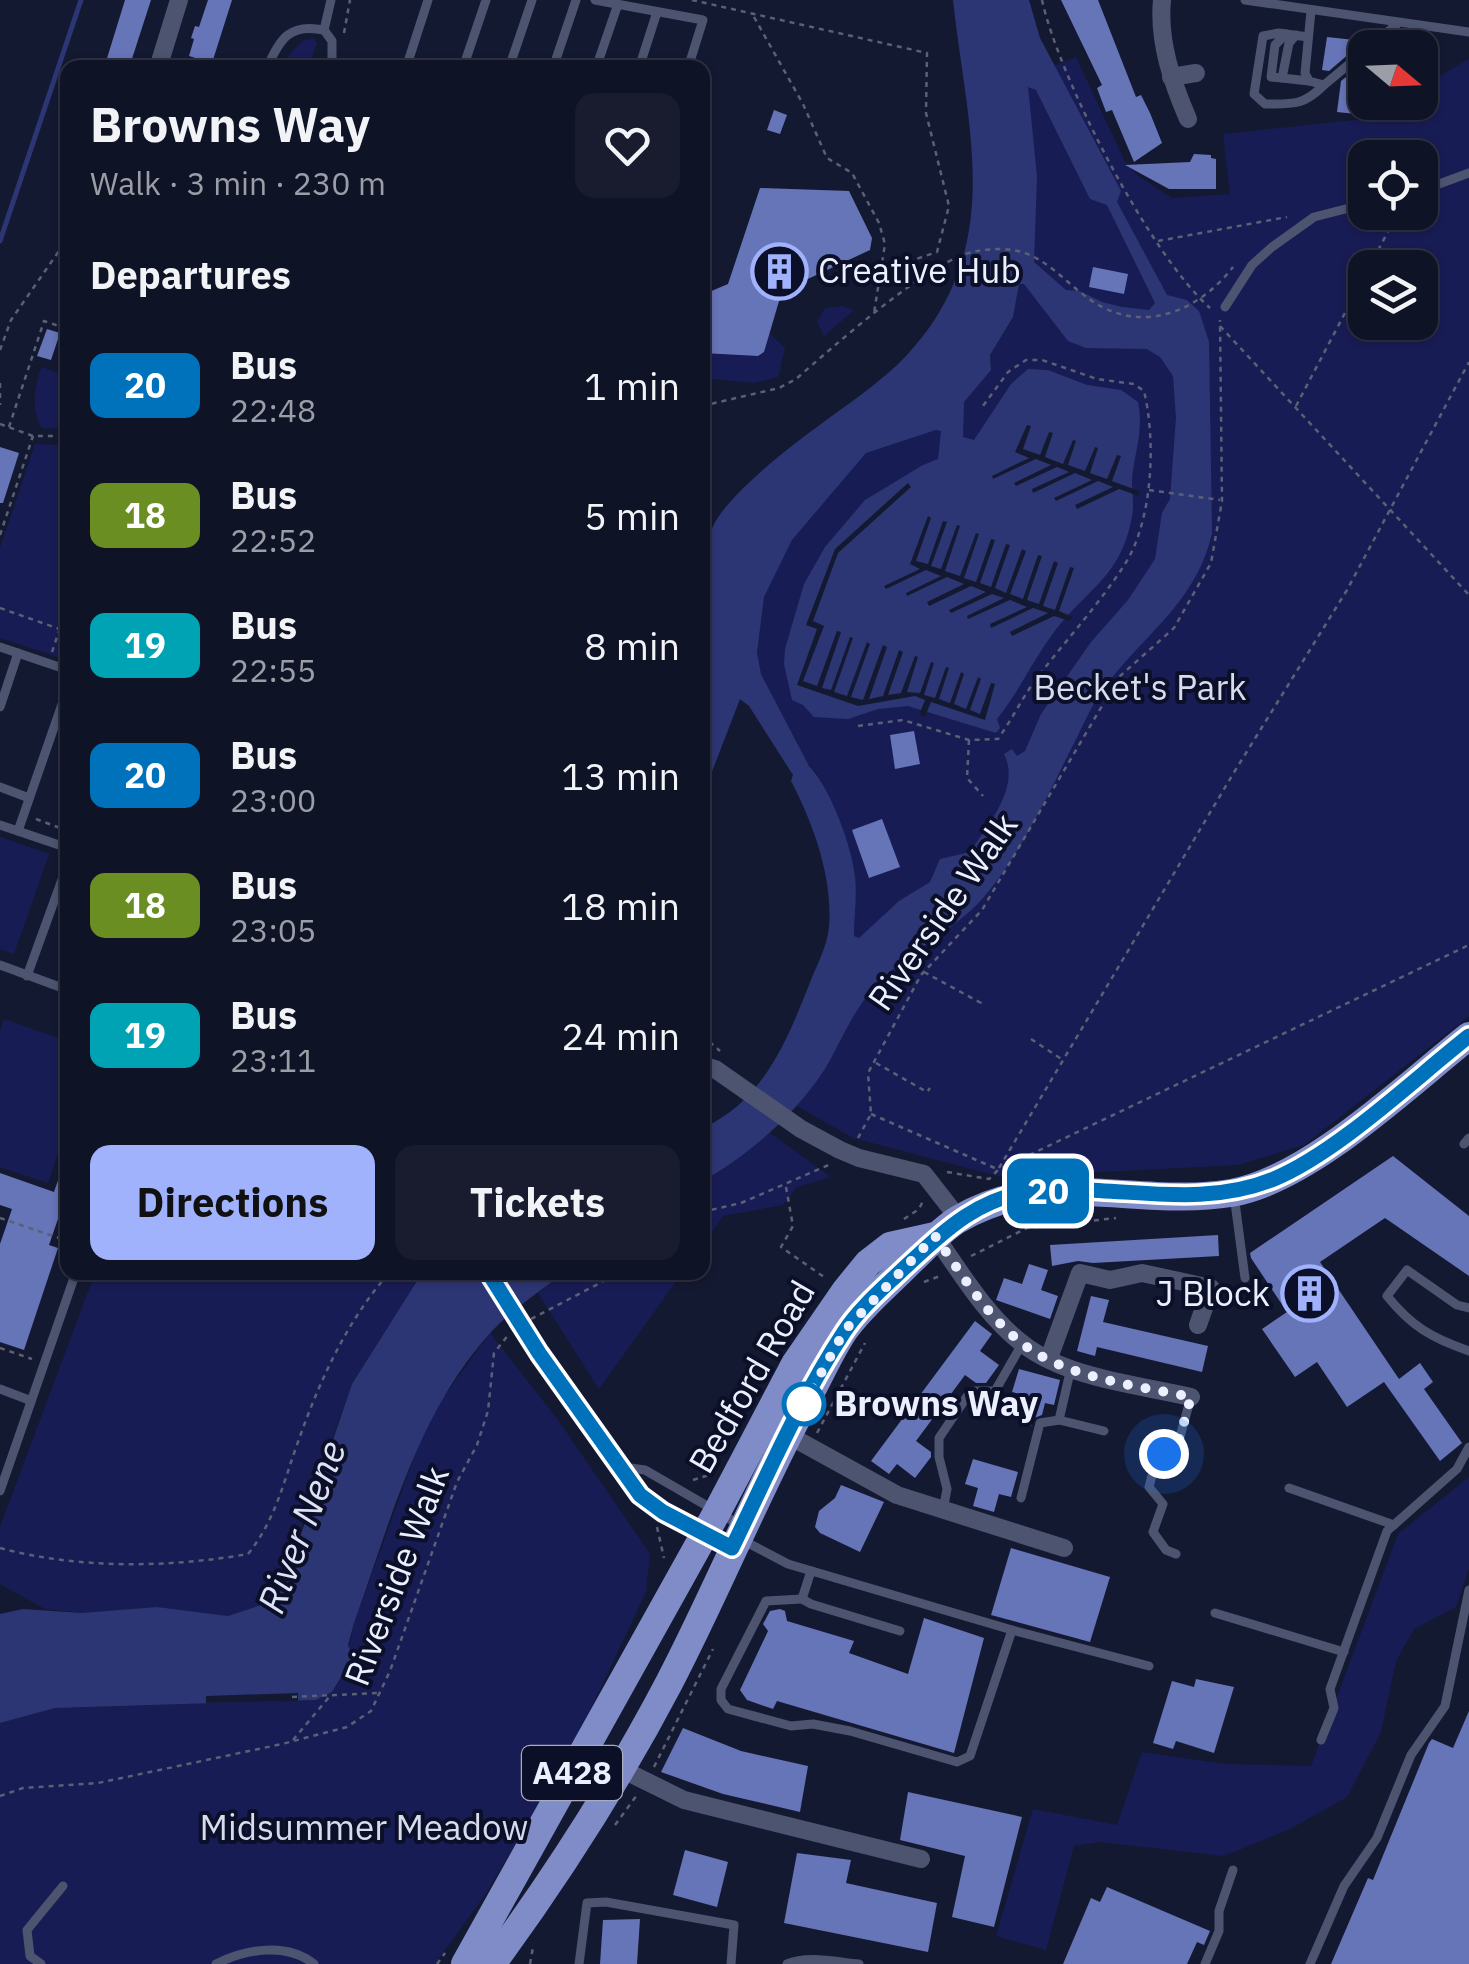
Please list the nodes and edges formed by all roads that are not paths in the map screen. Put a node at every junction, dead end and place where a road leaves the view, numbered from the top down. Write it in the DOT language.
graph roads {
  1 [pos="179,0"];
  2 [pos="331,0"];
  3 [pos="428,0"];
  4 [pos="486,0"];
  5 [pos="532,0"];
  6 [pos="576,0"];
  7 [pos="596,0"];
  8 [pos="1162,0"];
  9 [pos="1244,0"];
  10 [pos="618,4"];
  11 [pos="1311,11"];
  12 [pos="658,12"];
  13 [pos="1398,24"];
  14 [pos="324,30"];
  15 [pos="1391,30"];
  16 [pos="1469,32"];
  17 [pos="1291,34"];
  18 [pos="1308,37"];
  19 [pos="164,60"];
  20 [pos="271,60"];
  21 [pos="332,60"];
  22 [pos="409,60"];
  23 [pos="466,60"];
  24 [pos="512,60"];
  25 [pos="556,60"];
  26 [pos="599,60"];
  27 [pos="642,60"];
  28 [pos="691,60"];
  29 [pos="1348,65"];
  30 [pos="1196,73"];
  31 [pos="1171,77"];
  32 [pos="1309,81"];
  33 [pos="1324,86"];
  34 [pos="1188,120"];
  35 [pos="1469,173"];
  36 [pos="1438,184"];
  37 [pos="1348,208"];
  38 [pos="1223,312"];
  39 [pos="0,647"];
  40 [pos="18,653"];
  41 [pos="60,668"];
  42 [pos="0,707"];
  43 [pos="60,710"];
  44 [pos="0,788"];
  45 [pos="29,798"];
  46 [pos="0,825"];
  47 [pos="18,831"];
  48 [pos="60,845"];
  49 [pos="60,884"];
  50 [pos="54,899"];
  51 [pos="60,901"];
  52 [pos="0,966"];
  53 [pos="27,976"];
  54 [pos="60,987"];
  55 [pos="1469,1036"];
  56 [pos="710,1068"];
  57 [pos="1234,1192"];
  58 [pos="959,1219"];
  59 [pos="935,1236"];
  60 [pos="1245,1278"];
  61 [pos="73,1280"];
  62 [pos="493,1280"];
  63 [pos="1469,1308"];
  64 [pos="1198,1325"];
  65 [pos="1022,1344"];
  66 [pos="1469,1350"];
  67 [pos="1049,1358"];
  68 [pos="1071,1368"];
  69 [pos="0,1389"];
  70 [pos="1191,1397"];
  71 [pos="29,1400"];
  72 [pos="1059,1420"];
  73 [pos="776,1428"];
  74 [pos="1104,1431"];
  75 [pos="1469,1447"];
  76 [pos="623,1467"];
  77 [pos="1290,1488"];
  78 [pos="0,1490"];
  79 [pos="1022,1498"];
  80 [pos="943,1510"];
  81 [pos="710,1523"];
  82 [pos="1394,1525"];
  83 [pos="742,1540"];
  84 [pos="1064,1548"];
  85 [pos="1176,1554"];
  86 [pos="810,1571"];
  87 [pos="1469,1590"];
  88 [pos="802,1599"];
  89 [pos="1215,1612"];
  90 [pos="1012,1630"];
  91 [pos="900,1631"];
  92 [pos="1344,1652"];
  93 [pos="1149,1666"];
  94 [pos="1321,1740"];
  95 [pos="585,1751"];
  96 [pos="623,1770"];
  97 [pos="921,1859"];
  98 [pos="1234,1870"];
  99 [pos="63,1886"];
  100 [pos="40,1964"];
  101 [pos="216,1964"];
  102 [pos="314,1964"];
  103 [pos="465,1964"];
  104 [pos="492,1964"];
  105 [pos="579,1964"];
  106 [pos="732,1964"];
  107 [pos="786,1964"];
  108 [pos="859,1964"];
  109 [pos="1205,1964"];
  110 [pos="1310,1964"];
  1 -- 19 [label="street"];
  2 -- 14 [label="lane"];
  3 -- 22 [label="lane"];
  4 -- 23 [label="lane"];
  5 -- 24 [label="lane"];
  6 -- 25 [label="lane"];
  7 -- 10 [label="lane"];
  8 -- 31 [label="street"];
  9 -- 11 [label="lane"];
  10 -- 12 [label="lane"];
  10 -- 26 [label="lane"];
  11 -- 13 [label="lane"];
  11 -- 18 [label="lane"];
  12 -- 27 [label="lane"];
  12 -- 28 [label="lane"];
  13 -- 15 [label="lane"];
  13 -- 16 [label="lane"];
  14 -- 20 [label="lane"];
  14 -- 21 [label="lane"];
  17 -- 18 [label="lane"];
  17 -- 32 [label="lane"];
  17 -- 33 [label="lane"];
  18 -- 32 [label="lane"];
  29 -- 33 [label="lane"];
  30 -- 31 [label="street"];
  31 -- 34 [label="street"];
  32 -- 33 [label="lane"];
  35 -- 36 [label="lane"];
  37 -- 38 [label="lane"];
  39 -- 40 [label="lane"];
  40 -- 41 [label="lane"];
  40 -- 42 [label="lane"];
  43 -- 45 [label="lane"];
  44 -- 45 [label="lane"];
  45 -- 47 [label="lane"];
  46 -- 47 [label="lane"];
  47 -- 48 [label="lane"];
  49 -- 50 [label="lane"];
  50 -- 51 [label="lane"];
  50 -- 53 [label="lane"];
  52 -- 53 [label="lane"];
  53 -- 54 [label="lane"];
  55 -- 57 [label="main road, Bedford Road / A428"];
  56 -- 58 [label="street"];
  57 -- 58 [label="main road, Bedford Road / A428"];
  57 -- 60 [label="lane"];
  58 -- 59 [label="main road, Bedford Road / A428"];
  59 -- 65 [label="street"];
  59 -- 73 [label="main road, Bedford Road / A428"];
  61 -- 71 [label="lane"];
  62 -- 76 [label="lane"];
  63 -- 66 [label="lane"];
  64 -- 67 [label="street"];
  65 -- 67 [label="street"];
  65 -- 80 [label="lane"];
  67 -- 68 [label="street"];
  68 -- 70 [label="street"];
  68 -- 72 [label="lane"];
  69 -- 71 [label="lane"];
  70 -- 85 [label="lane"];
  71 -- 78 [label="lane"];
  72 -- 74 [label="lane"];
  72 -- 79 [label="lane"];
  73 -- 80 [label="street"];
  73 -- 81 [label="main road, Bedford Road / A428"];
  73 -- 83 [label="main road, Bedford Road / A428"];
  75 -- 82 [label="lane"];
  76 -- 81 [label="lane"];
  76 -- 81 [label="lane"];
  77 -- 82 [label="lane"];
  80 -- 84 [label="street"];
  81 -- 83 [label="lane"];
  81 -- 83 [label="lane"];
  81 -- 95 [label="main road, Bedford Road / A428"];
  82 -- 92 [label="lane"];
  83 -- 86 [label="lane"];
  83 -- 96 [label="main road, Bedford Road / A428"];
  86 -- 88 [label="lane"];
  86 -- 90 [label="lane"];
  87 -- 110 [label="lane"];
  88 -- 90 [label="lane"];
  88 -- 91 [label="lane"];
  89 -- 92 [label="lane"];
  90 -- 93 [label="lane"];
  92 -- 94 [label="lane"];
  95 -- 96 [label="street"];
  95 -- 103 [label="main road, Bedford Road / A428"];
  96 -- 97 [label="street"];
  96 -- 104 [label="main road, Bedford Road / A428"];
  98 -- 109 [label="lane"];
  99 -- 100 [label="lane"];
  101 -- 102 [label="lane"];
  105 -- 106 [label="lane"];
  107 -- 108 [label="lane"];
}
